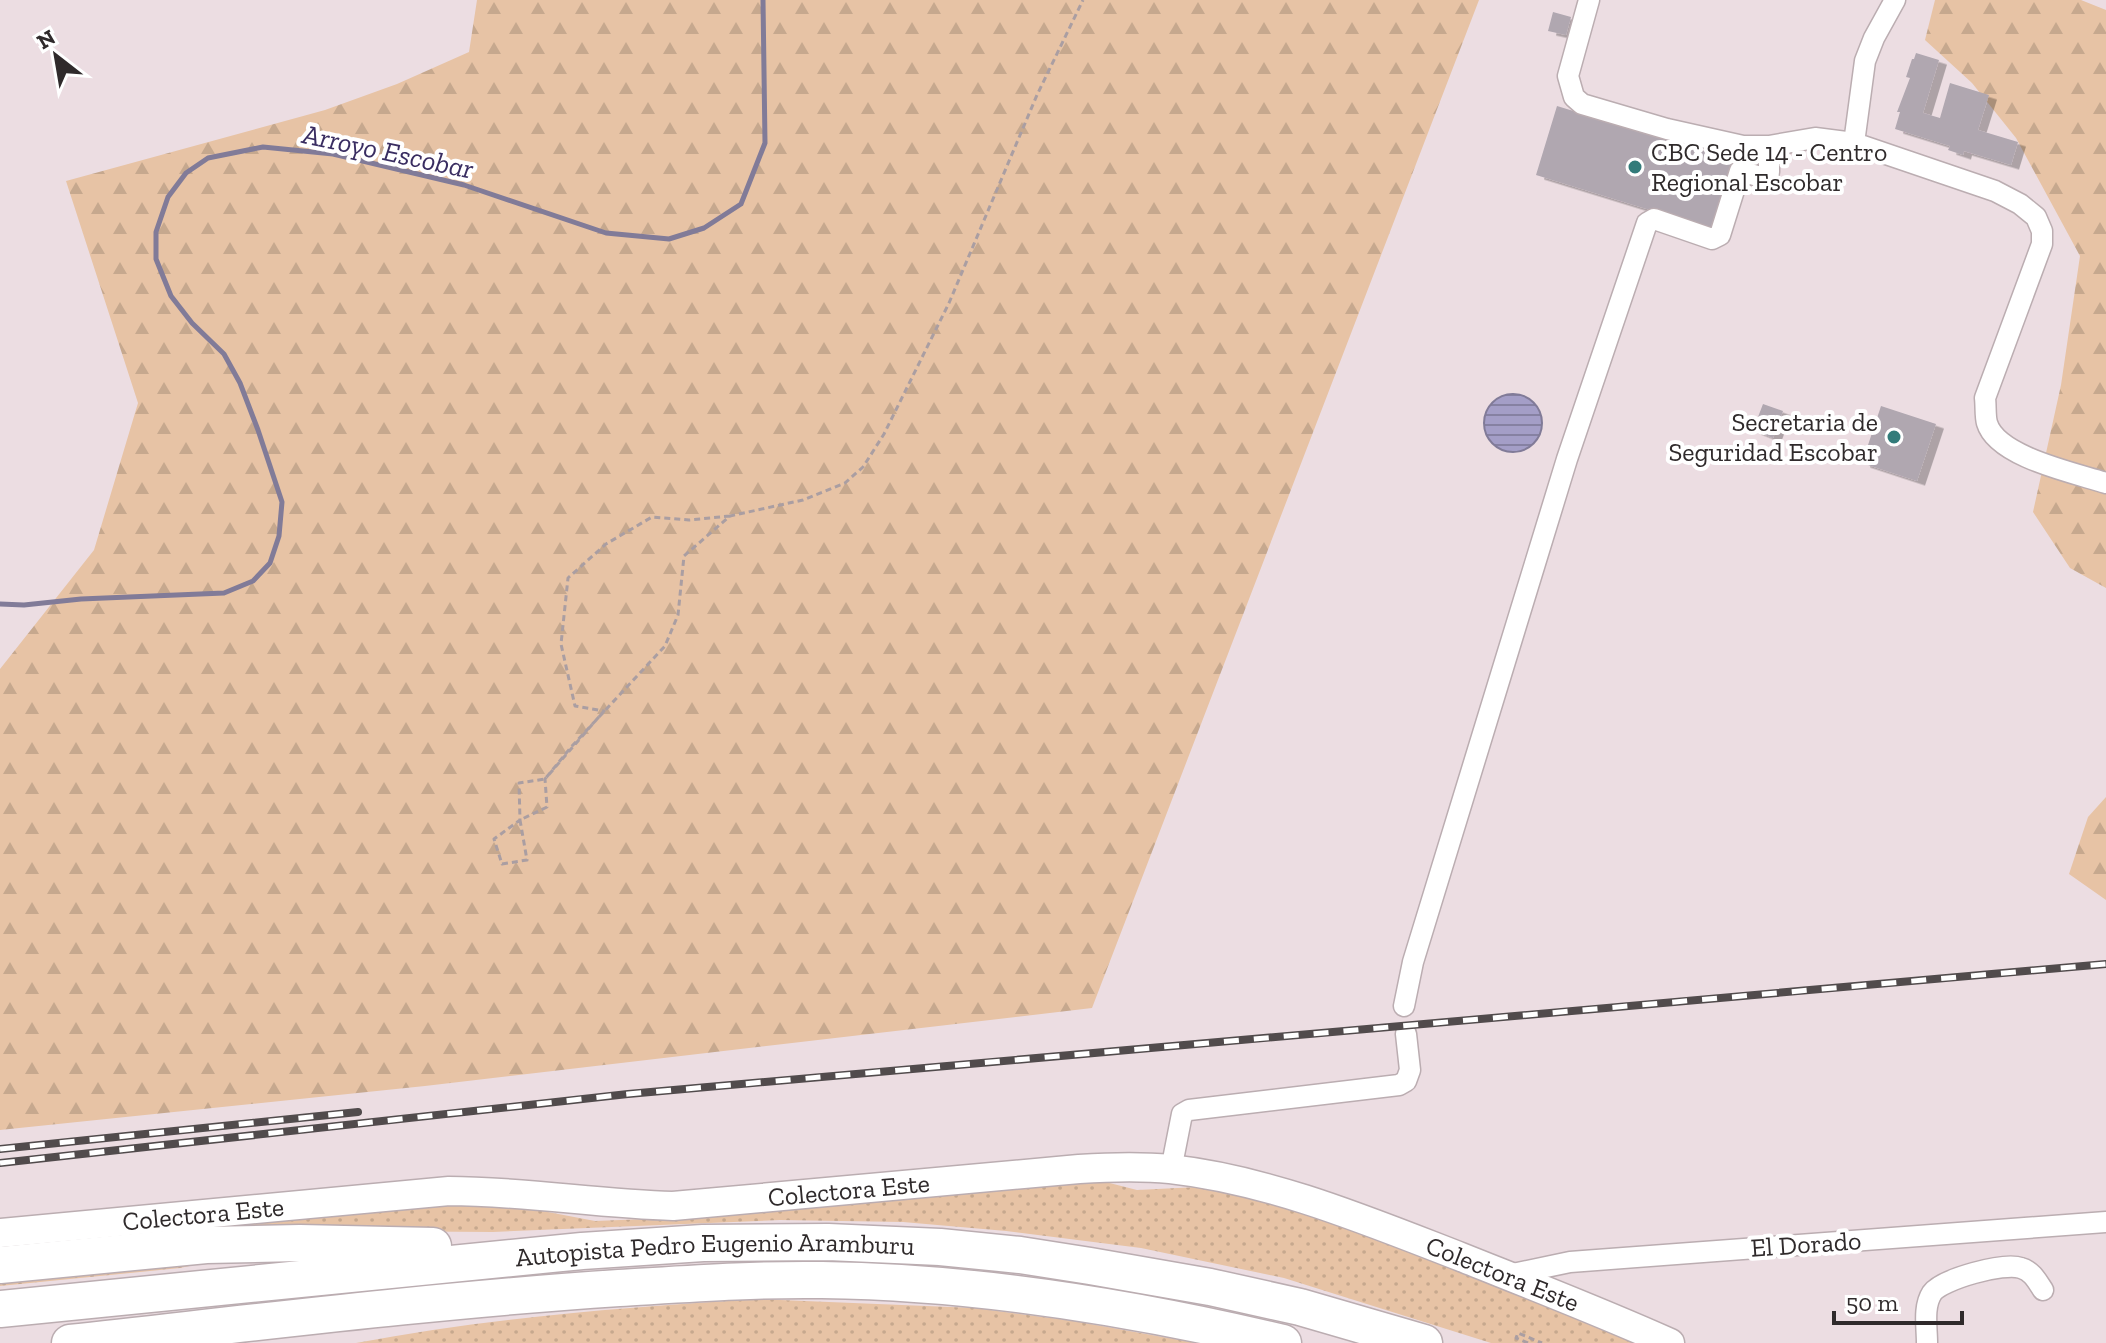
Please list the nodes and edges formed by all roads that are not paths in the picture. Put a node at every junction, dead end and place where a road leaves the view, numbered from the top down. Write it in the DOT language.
graph roads {
  1 [pos="1589,0"];
  2 [pos="1895,0"];
  3 [pos="1854,143"];
  4 [pos="1769,146"];
  5 [pos="2106,483"];
  6 [pos="1404,1006"];
  7 [pos="1406,1034"];
  8 [pos="1171,1170"];
  9 [pos="2106,1222"];
  10 [pos="0,1233"];
  11 [pos="582,1251"];
  12 [pos="0,1265"];
  13 [pos="1508,1275"];
  14 [pos="2043,1290"];
  15 [pos="517,1295"];
  16 [pos="0,1309"];
  17 [pos="70,1343"];
  18 [pos="307,1343"];
  19 [pos="1283,1343"];
  20 [pos="1424,1343"];
  21 [pos="1670,1343"];
  22 [pos="1927,1343"];
  1 -- 4 [label="street"];
  2 -- 3 [label="street"];
  3 -- 4 [label="street"];
  3 -- 5 [label="street"];
  4 -- 6 [label="street"];
  7 -- 8 [label="street"];
  8 -- 10 [label="street, Colectora Este"];
  8 -- 13 [label="street, Colectora Este"];
  9 -- 13 [label="street, El Dorado"];
  11 -- 12 [label="highway"];
  11 -- 16 [label="highway, Autopista Pedro Eugenio Aramburu"];
  11 -- 20 [label="highway, Autopista Pedro Eugenio Aramburu"];
  13 -- 21 [label="street, Colectora Este"];
  14 -- 22 [label="street"];
  15 -- 17 [label="highway, Autopista Pedro Eugenio Aramburu"];
  15 -- 18 [label="highway"];
  15 -- 19 [label="highway, Autopista Pedro Eugenio Aramburu"];
}
